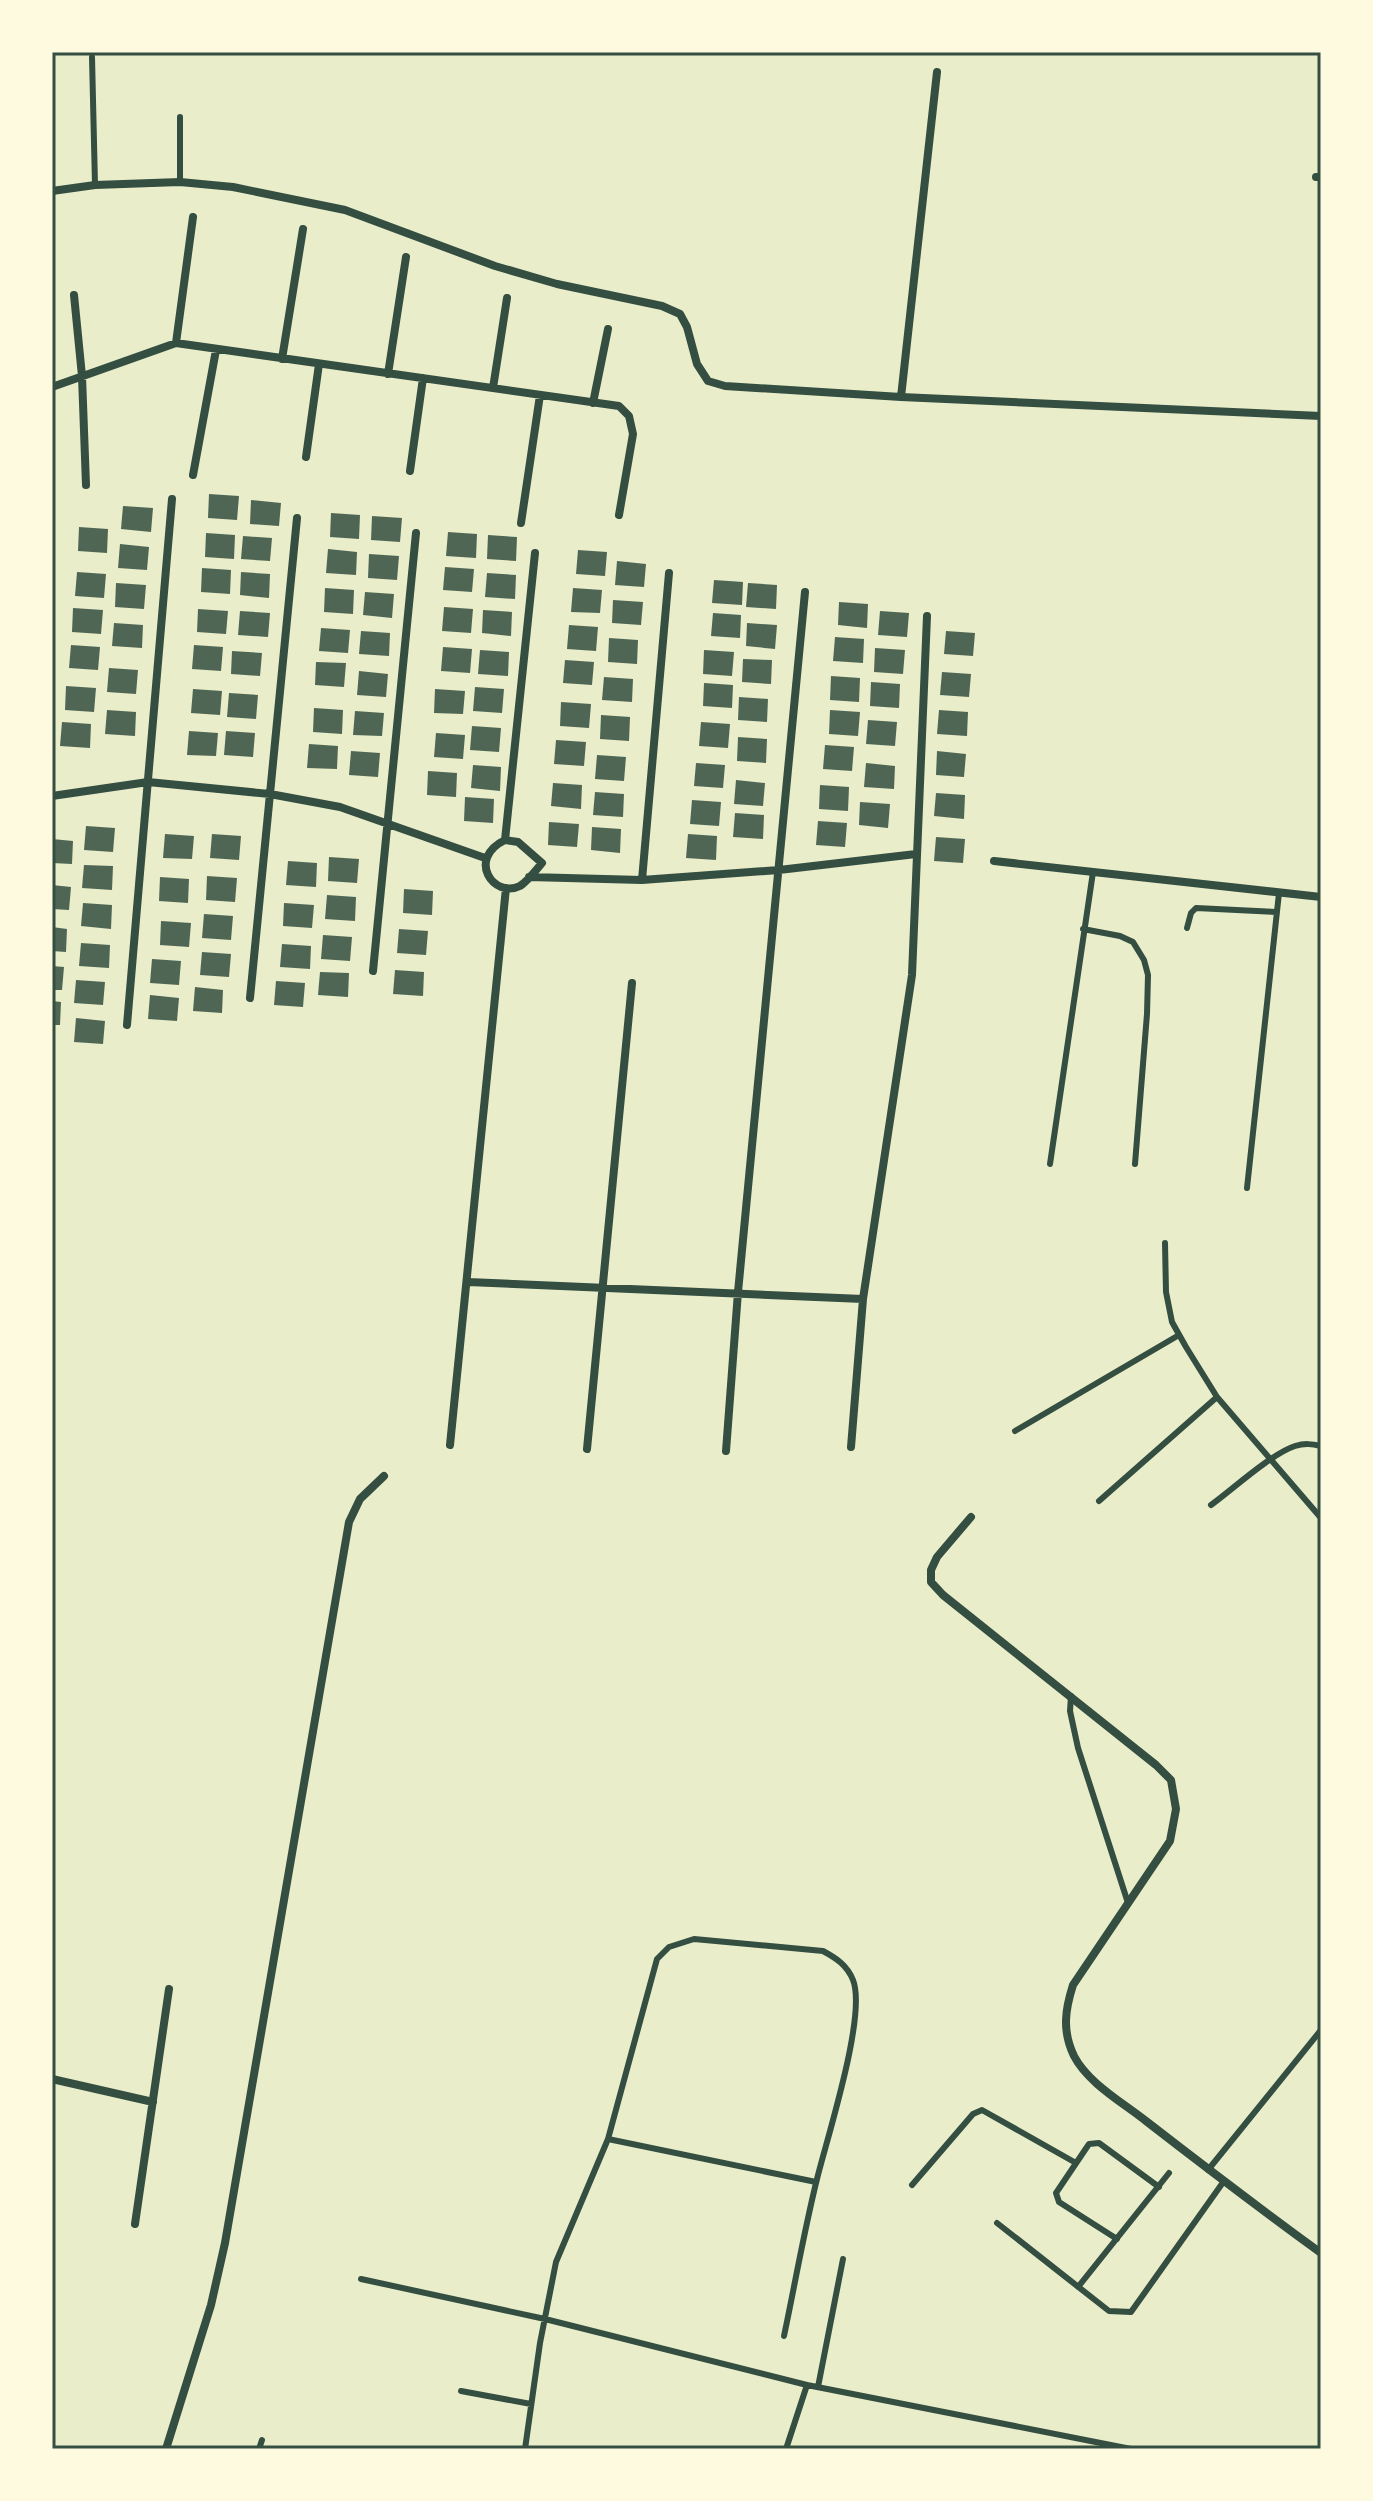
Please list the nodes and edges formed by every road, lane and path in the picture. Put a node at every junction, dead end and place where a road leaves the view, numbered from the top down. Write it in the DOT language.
graph roads {
  1 [pos="92,57"];
  2 [pos="937,72"];
  3 [pos="180,117"];
  4 [pos="180,182"];
  5 [pos="95,185"];
  6 [pos="52,191"];
  7 [pos="193,217"];
  8 [pos="303,229"];
  9 [pos="406,257"];
  10 [pos="74,295"];
  11 [pos="507,298"];
  12 [pos="608,329"];
  13 [pos="176,343"];
  14 [pos="216,350"];
  15 [pos="282,359"];
  16 [pos="319,364"];
  17 [pos="388,374"];
  18 [pos="82,376"];
  19 [pos="423,378"];
  20 [pos="52,387"];
  21 [pos="493,388"];
  22 [pos="540,395"];
  23 [pos="901,397"];
  24 [pos="593,403"];
  25 [pos="1321,416"];
  26 [pos="306,457"];
  27 [pos="410,471"];
  28 [pos="193,475"];
  29 [pos="86,485"];
  30 [pos="172,499"];
  31 [pos="619,515"];
  32 [pos="297,518"];
  33 [pos="521,523"];
  34 [pos="416,533"];
  35 [pos="535,553"];
  36 [pos="669,573"];
  37 [pos="805,592"];
  38 [pos="927,616"];
  39 [pos="148,782"];
  40 [pos="270,794"];
  41 [pos="52,796"];
  42 [pos="387,822"];
  43 [pos="505,840"];
  44 [pos="916,854"];
  45 [pos="485,858"];
  46 [pos="994,861"];
  47 [pos="779,870"];
  48 [pos="1093,872"];
  49 [pos="529,877"];
  50 [pos="642,880"];
  51 [pos="506,888"];
  52 [pos="1279,893"];
  53 [pos="1321,897"];
  54 [pos="1277,912"];
  55 [pos="1187,928"];
  56 [pos="1083,929"];
  57 [pos="373,971"];
  58 [pos="632,983"];
  59 [pos="250,998"];
  60 [pos="127,1025"];
  61 [pos="1050,1164"];
  62 [pos="1135,1164"];
  63 [pos="1247,1188"];
  64 [pos="1165,1243"];
  65 [pos="468,1282"];
  66 [pos="601,1288"];
  67 [pos="738,1292"];
  68 [pos="863,1299"];
  69 [pos="1179,1335"];
  70 [pos="1217,1397"];
  71 [pos="1015,1431"];
  72 [pos="450,1445"];
  73 [pos="1321,1446"];
  74 [pos="851,1447"];
  75 [pos="587,1449"];
  76 [pos="726,1451"];
  77 [pos="1271,1460"];
  78 [pos="384,1476"];
  79 [pos="1099,1501"];
  80 [pos="1211,1505"];
  81 [pos="971,1517"];
  82 [pos="1321,1518"];
  83 [pos="1071,1696"];
  84 [pos="1128,1903"];
  85 [pos="169,1989"];
  86 [pos="1321,2030"];
  87 [pos="52,2079"];
  88 [pos="153,2102"];
  89 [pos="608,2139"];
  90 [pos="1076,2163"];
  91 [pos="1208,2170"];
  92 [pos="1169,2173"];
  93 [pos="1224,2181"];
  94 [pos="816,2182"];
  95 [pos="912,2185"];
  96 [pos="1159,2187"];
  97 [pos="997,2223"];
  98 [pos="135,2224"];
  99 [pos="1117,2239"];
  100 [pos="1321,2253"];
  101 [pos="843,2259"];
  102 [pos="361,2279"];
  103 [pos="1078,2287"];
  104 [pos="545,2319"];
  105 [pos="784,2336"];
  106 [pos="807,2385"];
  107 [pos="818,2387"];
  108 [pos="461,2391"];
  109 [pos="531,2404"];
  110 [pos="262,2440"];
  111 [pos="166,2449"];
  112 [pos="259,2449"];
  113 [pos="525,2449"];
  114 [pos="786,2449"];
  115 [pos="1131,2449"];
  1 -- 5 [label="lane"];
  2 -- 23 [label="street"];
  3 -- 4 [label="lane"];
  4 -- 5 [label="street"];
  4 -- 23 [label="street"];
  5 -- 6 [label="street"];
  7 -- 13 [label="street"];
  8 -- 15 [label="street"];
  9 -- 17 [label="street"];
  10 -- 18 [label="street"];
  11 -- 21 [label="street"];
  12 -- 24 [label="street"];
  13 -- 14 [label="street"];
  13 -- 18 [label="street"];
  14 -- 15 [label="street"];
  14 -- 28 [label="street"];
  15 -- 16 [label="street"];
  16 -- 17 [label="street"];
  16 -- 26 [label="street"];
  17 -- 19 [label="street"];
  18 -- 20 [label="street"];
  18 -- 29 [label="street"];
  19 -- 21 [label="street"];
  19 -- 27 [label="street"];
  21 -- 22 [label="street"];
  22 -- 24 [label="street"];
  22 -- 33 [label="street"];
  23 -- 25 [label="street"];
  24 -- 31 [label="street"];
  30 -- 39 [label="street"];
  32 -- 40 [label="street"];
  34 -- 42 [label="street"];
  35 -- 43 [label="street"];
  36 -- 50 [label="street"];
  37 -- 47 [label="street"];
  38 -- 44 [label="street"];
  39 -- 40 [label="street"];
  39 -- 41 [label="street"];
  39 -- 60 [label="street"];
  40 -- 42 [label="street"];
  40 -- 59 [label="street"];
  42 -- 45 [label="street"];
  42 -- 57 [label="street"];
  43 -- 45 [label="street"];
  43 -- 49 [label="street"];
  44 -- 47 [label="street"];
  44 -- 68 [label="street"];
  45 -- 51 [label="street"];
  46 -- 48 [label="street"];
  47 -- 50 [label="street"];
  47 -- 67 [label="street"];
  48 -- 52 [label="street"];
  48 -- 56 [label="lane"];
  49 -- 50 [label="street"];
  49 -- 51 [label="street"];
  51 -- 65 [label="street"];
  52 -- 53 [label="street"];
  52 -- 54 [label="lane"];
  54 -- 55 [label="lane"];
  54 -- 63 [label="lane"];
  56 -- 61 [label="lane"];
  56 -- 62 [label="lane"];
  58 -- 66 [label="street"];
  64 -- 69 [label="lane"];
  65 -- 66 [label="street"];
  65 -- 72 [label="street"];
  66 -- 67 [label="street"];
  66 -- 75 [label="street"];
  67 -- 68 [label="street"];
  67 -- 76 [label="street"];
  68 -- 74 [label="street"];
  69 -- 70 [label="lane"];
  69 -- 71 [label="lane"];
  70 -- 77 [label="lane"];
  70 -- 79 [label="lane"];
  73 -- 77 [label="lane"];
  77 -- 80 [label="lane"];
  77 -- 82 [label="lane"];
  78 -- 111 [label="street"];
  81 -- 83 [label="street"];
  83 -- 84 [label="lane"];
  83 -- 84 [label="street"];
  84 -- 91 [label="street"];
  85 -- 88 [label="street"];
  86 -- 91 [label="lane"];
  87 -- 88 [label="street"];
  88 -- 98 [label="street"];
  89 -- 94 [label="lane"];
  89 -- 94 [label="lane"];
  89 -- 104 [label="lane"];
  90 -- 95 [label="lane"];
  90 -- 96 [label="lane"];
  90 -- 99 [label="lane"];
  91 -- 93 [label="street"];
  92 -- 96 [label="lane"];
  93 -- 100 [label="street"];
  93 -- 103 [label="lane"];
  94 -- 105 [label="lane"];
  96 -- 99 [label="lane"];
  97 -- 103 [label="lane"];
  99 -- 103 [label="lane"];
  101 -- 107 [label="lane"];
  102 -- 104 [label="lane"];
  104 -- 106 [label="lane"];
  104 -- 109 [label="lane"];
  106 -- 107 [label="lane"];
  106 -- 114 [label="lane"];
  107 -- 115 [label="lane"];
  108 -- 109 [label="lane"];
  109 -- 113 [label="lane"];
  110 -- 112 [label="lane"];
}
